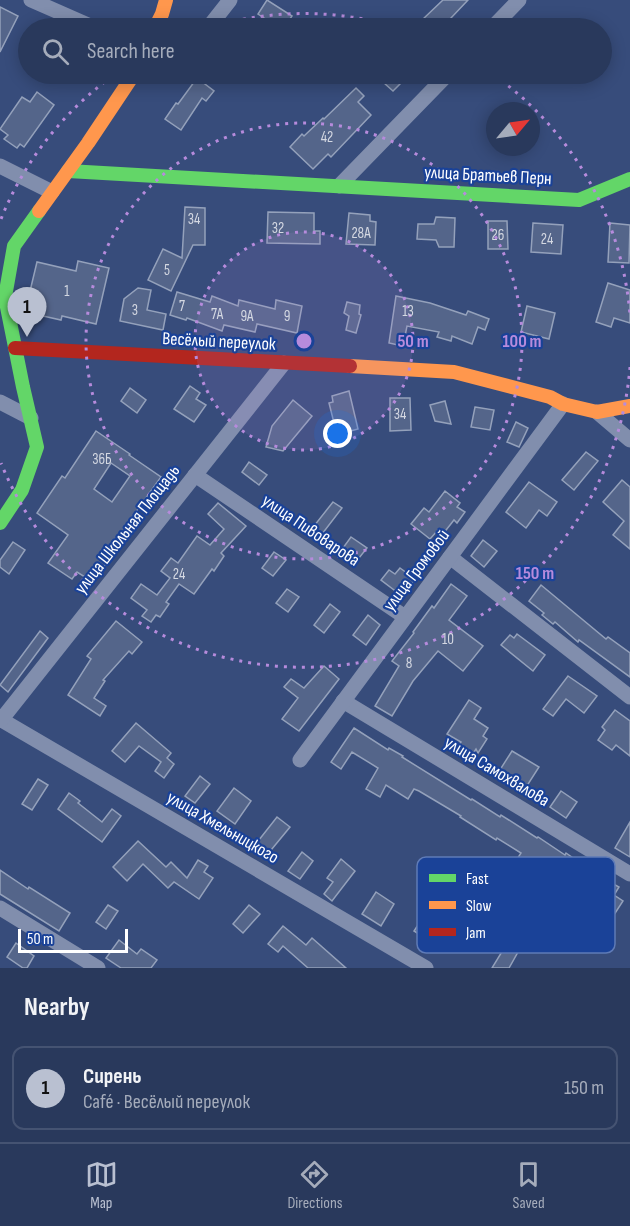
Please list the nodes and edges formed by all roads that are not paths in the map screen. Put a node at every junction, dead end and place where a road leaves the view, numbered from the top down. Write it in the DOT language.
graph roads {
  1 [pos="31,0"];
  2 [pos="166,0"];
  3 [pos="230,0"];
  4 [pos="519,0"];
  5 [pos="72,18"];
  6 [pos="160,18"];
  7 [pos="216,18"];
  8 [pos="502,18"];
  9 [pos="127,84"];
  10 [pos="438,84"];
  11 [pos="0,166"];
  12 [pos="68,171"];
  13 [pos="630,179"];
  14 [pos="339,186"];
  15 [pos="52,192"];
  16 [pos="15,348"];
  17 [pos="284,363"];
  18 [pos="0,402"];
  19 [pos="563,404"];
  20 [pos="630,406"];
  21 [pos="597,412"];
  22 [pos="31,418"];
  23 [pos="630,440"];
  24 [pos="195,475"];
  25 [pos="0,523"];
  26 [pos="450,557"];
  27 [pos="405,617"];
  28 [pos="630,697"];
  29 [pos="343,701"];
  30 [pos="0,720"];
  31 [pos="300,760"];
  32 [pos="602,857"];
  33 [pos="615,865"];
  34 [pos="630,874"];
  35 [pos="0,908"];
  36 [pos="98,968"];
  37 [pos="426,968"];
  1 -- 5 [label="street"];
  2 -- 6 [label="street"];
  3 -- 7 [label="street"];
  4 -- 8 [label="street"];
  9 -- 12 [label="street"];
  10 -- 14 [label="street"];
  11 -- 15 [label="street"];
  12 -- 14 [label="street, улица Братьев Перн"];
  12 -- 15 [label="street"];
  13 -- 14 [label="street, улица Братьев Перн"];
  15 -- 16 [label="street"];
  16 -- 17 [label="street, Весёлый переулок"];
  16 -- 22 [label="street"];
  17 -- 19 [label="street, Весёлый переулок"];
  17 -- 24 [label="street, улица Школьная Площадь"];
  18 -- 22 [label="street"];
  19 -- 21 [label="street, Весёлый переулок"];
  19 -- 26 [label="street, улица Громовой"];
  20 -- 21 [label="street, Весёлый переулок"];
  21 -- 23 [label="street"];
  22 -- 25 [label="street"];
  24 -- 27 [label="street, улица Пивоварова"];
  24 -- 30 [label="street, улица Школьная Площадь"];
  26 -- 27 [label="street, улица Громовой"];
  26 -- 28 [label="street"];
  27 -- 29 [label="street, улица Громовой"];
  29 -- 31 [label="street, улица Громовой"];
  29 -- 32 [label="street, улица Самохвалова"];
  30 -- 37 [label="street, улица Хмельницкого"];
  33 -- 34 [label="street, улица Самохвалова"];
  35 -- 36 [label="street"];
}
